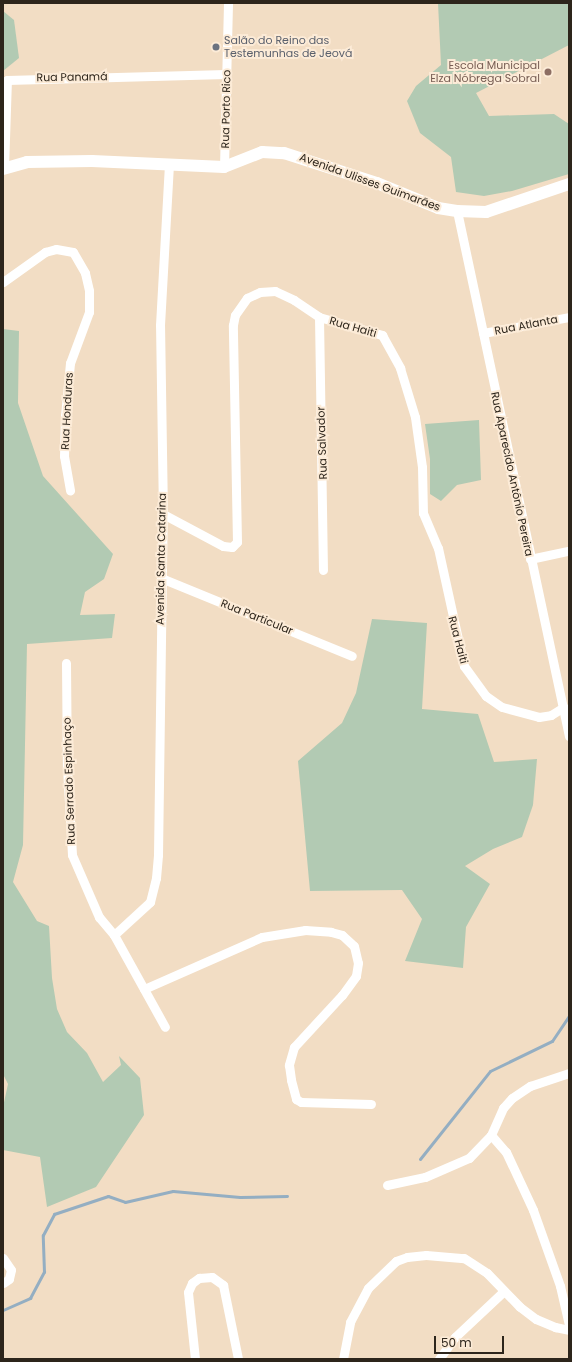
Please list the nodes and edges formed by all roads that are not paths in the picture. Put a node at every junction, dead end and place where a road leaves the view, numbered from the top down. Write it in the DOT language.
graph roads {
  1 [pos="228,3"];
  2 [pos="226,74"];
  3 [pos="169,166"];
  4 [pos="224,167"];
  5 [pos="3,169"];
  6 [pos="568,188"];
  7 [pos="457,212"];
  8 [pos="3,282"];
  9 [pos="319,317"];
  10 [pos="569,317"];
  11 [pos="483,333"];
  12 [pos="70,490"];
  13 [pos="162,514"];
  14 [pos="569,551"];
  15 [pos="530,559"];
  16 [pos="323,570"];
  17 [pos="161,578"];
  18 [pos="352,656"];
  19 [pos="66,663"];
  20 [pos="564,707"];
  21 [pos="569,736"];
  22 [pos="114,935"];
  23 [pos="144,989"];
  24 [pos="165,1027"];
  25 [pos="569,1073"];
  26 [pos="371,1104"];
  27 [pos="491,1135"];
  28 [pos="387,1185"];
  29 [pos="3,1258"];
  30 [pos="3,1283"];
  31 [pos="504,1291"];
  32 [pos="569,1325"];
  33 [pos="569,1330"];
  34 [pos="195,1359"];
  35 [pos="238,1359"];
  36 [pos="343,1359"];
  37 [pos="439,1359"];
  1 -- 2 [label="street, Rua Porto Rico"];
  2 -- 4 [label="street, Rua Porto Rico"];
  2 -- 5 [label="street, Rua Panamá"];
  3 -- 4 [label="main road, Avenida Ulisses Guimarães"];
  3 -- 5 [label="main road, Avenida Ulisses Guimarães"];
  3 -- 13 [label="street, Avenida Santa Catarina"];
  4 -- 7 [label="main road, Avenida Ulisses Guimarães"];
  6 -- 7 [label="main road, Avenida Ulisses Guimarães"];
  7 -- 11 [label="street, Rua Aparecido Antônio Pereira"];
  8 -- 12 [label="street, Rua Honduras"];
  9 -- 13 [label="street, Rua Haiti"];
  9 -- 16 [label="street, Rua Salvador"];
  9 -- 20 [label="street, Rua Haiti"];
  10 -- 11 [label="street, Rua Atlanta"];
  11 -- 15 [label="street, Rua Aparecido Antônio Pereira"];
  13 -- 17 [label="street, Avenida Santa Catarina"];
  14 -- 15 [label="street"];
  15 -- 20 [label="street, Rua Aparecido Antônio Pereira"];
  17 -- 18 [label="street, Rua Particular"];
  17 -- 22 [label="street, Avenida Santa Catarina"];
  19 -- 22 [label="street, Rua Serrado Espinhaço"];
  20 -- 21 [label="street, Rua Aparecido Antônio Pereira"];
  22 -- 23 [label="street, Rua Serrado Espinhaço"];
  23 -- 24 [label="street, Rua Serrado Espinhaço"];
  23 -- 26 [label="street"];
  25 -- 27 [label="street"];
  27 -- 28 [label="street"];
  27 -- 32 [label="street"];
  29 -- 30 [label="street"];
  31 -- 33 [label="street"];
  31 -- 36 [label="street"];
  31 -- 37 [label="street"];
  34 -- 35 [label="street"];
}
